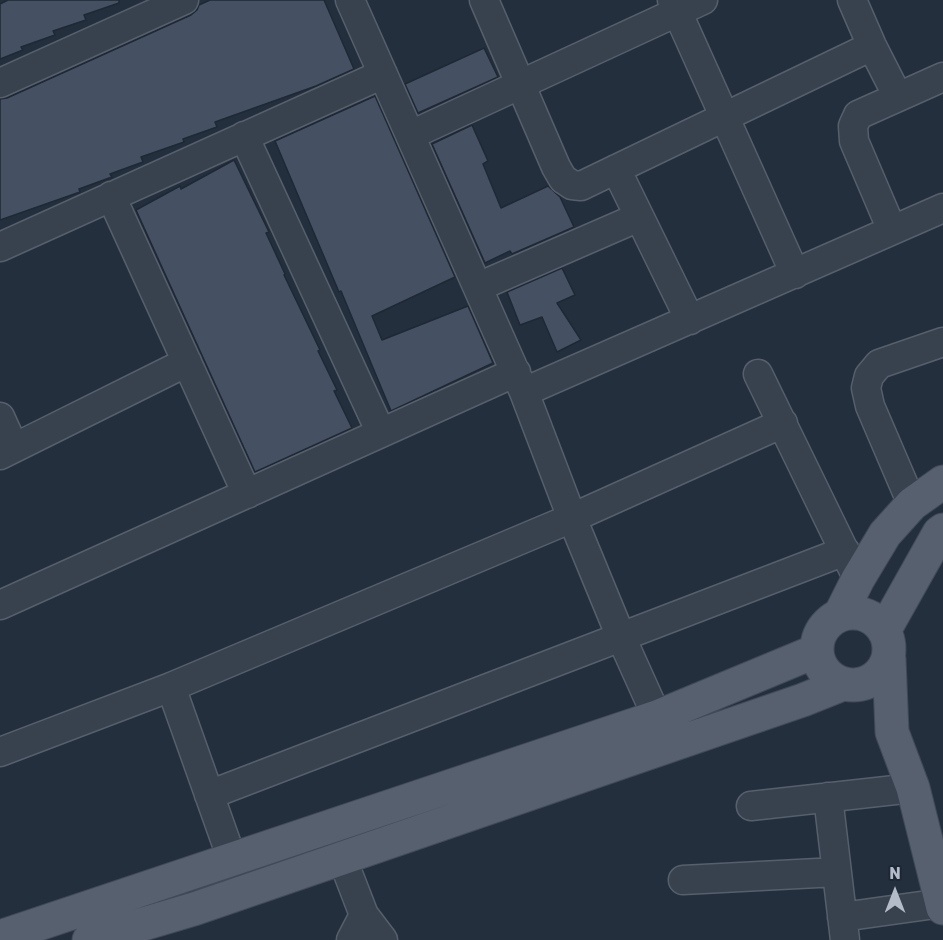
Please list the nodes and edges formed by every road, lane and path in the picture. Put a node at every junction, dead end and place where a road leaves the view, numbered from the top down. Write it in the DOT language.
graph roads {
  1 [pos="183,0"];
  2 [pos="350,0"];
  3 [pos="484,0"];
  4 [pos="852,0"];
  5 [pos="684,4"];
  6 [pos="872,46"];
  7 [pos="383,74"];
  8 [pos="943,77"];
  9 [pos="0,83"];
  10 [pos="520,84"];
  11 [pos="898,97"];
  12 [pos="725,118"];
  13 [pos="411,135"];
  14 [pos="244,136"];
  15 [pos="616,169"];
  16 [pos="111,196"];
  17 [pos="943,208"];
  18 [pos="639,217"];
  19 [pos="892,230"];
  20 [pos="0,247"];
  21 [pos="795,274"];
  22 [pos="478,287"];
  23 [pos="690,320"];
  24 [pos="943,342"];
  25 [pos="187,362"];
  26 [pos="758,374"];
  27 [pos="520,382"];
  28 [pos="0,417"];
  29 [pos="783,423"];
  30 [pos="381,433"];
  31 [pos="7,451"];
  32 [pos="943,482"];
  33 [pos="247,494"];
  34 [pos="912,504"];
  35 [pos="572,518"];
  36 [pos="943,530"];
  37 [pos="851,565"];
  38 [pos="0,605"];
  39 [pos="840,615"];
  40 [pos="621,637"];
  41 [pos="886,645"];
  42 [pos="816,651"];
  43 [pos="849,685"];
  44 [pos="171,687"];
  45 [pos="657,717"];
  46 [pos="892,732"];
  47 [pos="0,752"];
  48 [pos="914,788"];
  49 [pos="209,795"];
  50 [pos="828,797"];
  51 [pos="751,806"];
  52 [pos="342,858"];
  53 [pos="232,859"];
  54 [pos="837,872"];
  55 [pos="683,880"];
  56 [pos="943,905"];
  57 [pos="357,928"];
  58 [pos="844,929"];
  59 [pos="0,937"];
  60 [pos="89,940"];
  61 [pos="383,940"];
  1 -- 9 [label="street"];
  2 -- 7 [label="street"];
  3 -- 10 [label="street"];
  4 -- 6 [label="street"];
  5 -- 10 [label="street"];
  5 -- 12 [label="street"];
  6 -- 11 [label="street"];
  6 -- 12 [label="street"];
  7 -- 13 [label="street"];
  7 -- 14 [label="street"];
  8 -- 11 [label="street"];
  10 -- 13 [label="street"];
  10 -- 15 [label="street"];
  11 -- 19 [label="street"];
  12 -- 15 [label="street"];
  12 -- 21 [label="street"];
  13 -- 22 [label="street"];
  14 -- 16 [label="street"];
  14 -- 30 [label="street"];
  15 -- 18 [label="street"];
  16 -- 20 [label="street"];
  16 -- 25 [label="street"];
  17 -- 19 [label="street"];
  18 -- 22 [label="street"];
  18 -- 23 [label="street"];
  19 -- 21 [label="street"];
  21 -- 23 [label="street"];
  22 -- 27 [label="street"];
  23 -- 27 [label="street"];
  24 -- 34 [label="street"];
  25 -- 31 [label="street"];
  25 -- 33 [label="street"];
  26 -- 29 [label="street"];
  27 -- 30 [label="street"];
  27 -- 35 [label="street"];
  28 -- 31 [label="street"];
  29 -- 35 [label="street"];
  29 -- 37 [label="street"];
  30 -- 33 [label="street"];
  32 -- 34 [label="main road"];
  33 -- 38 [label="street"];
  34 -- 37 [label="main road"];
  35 -- 40 [label="street"];
  35 -- 44 [label="street"];
  36 -- 41 [label="main road"];
  37 -- 39 [label="main road"];
  37 -- 40 [label="street"];
  39 -- 41 [label="main road"];
  39 -- 42 [label="main road"];
  40 -- 45 [label="street"];
  40 -- 49 [label="street"];
  41 -- 43 [label="main road"];
  41 -- 46 [label="main road"];
  42 -- 43 [label="main road"];
  42 -- 45 [label="main road"];
  43 -- 46 [label="main road"];
  43 -- 52 [label="main road"];
  44 -- 47 [label="street"];
  44 -- 49 [label="street"];
  45 -- 53 [label="main road"];
  46 -- 48 [label="main road"];
  48 -- 50 [label="street"];
  48 -- 56 [label="main road"];
  49 -- 53 [label="street"];
  50 -- 51 [label="street"];
  50 -- 54 [label="street"];
  52 -- 57 [label="street"];
  52 -- 60 [label="main road"];
  53 -- 59 [label="main road"];
  54 -- 55 [label="street"];
  54 -- 58 [label="street"];
  56 -- 58 [label="street"];
  57 -- 61 [label="street"];
}
